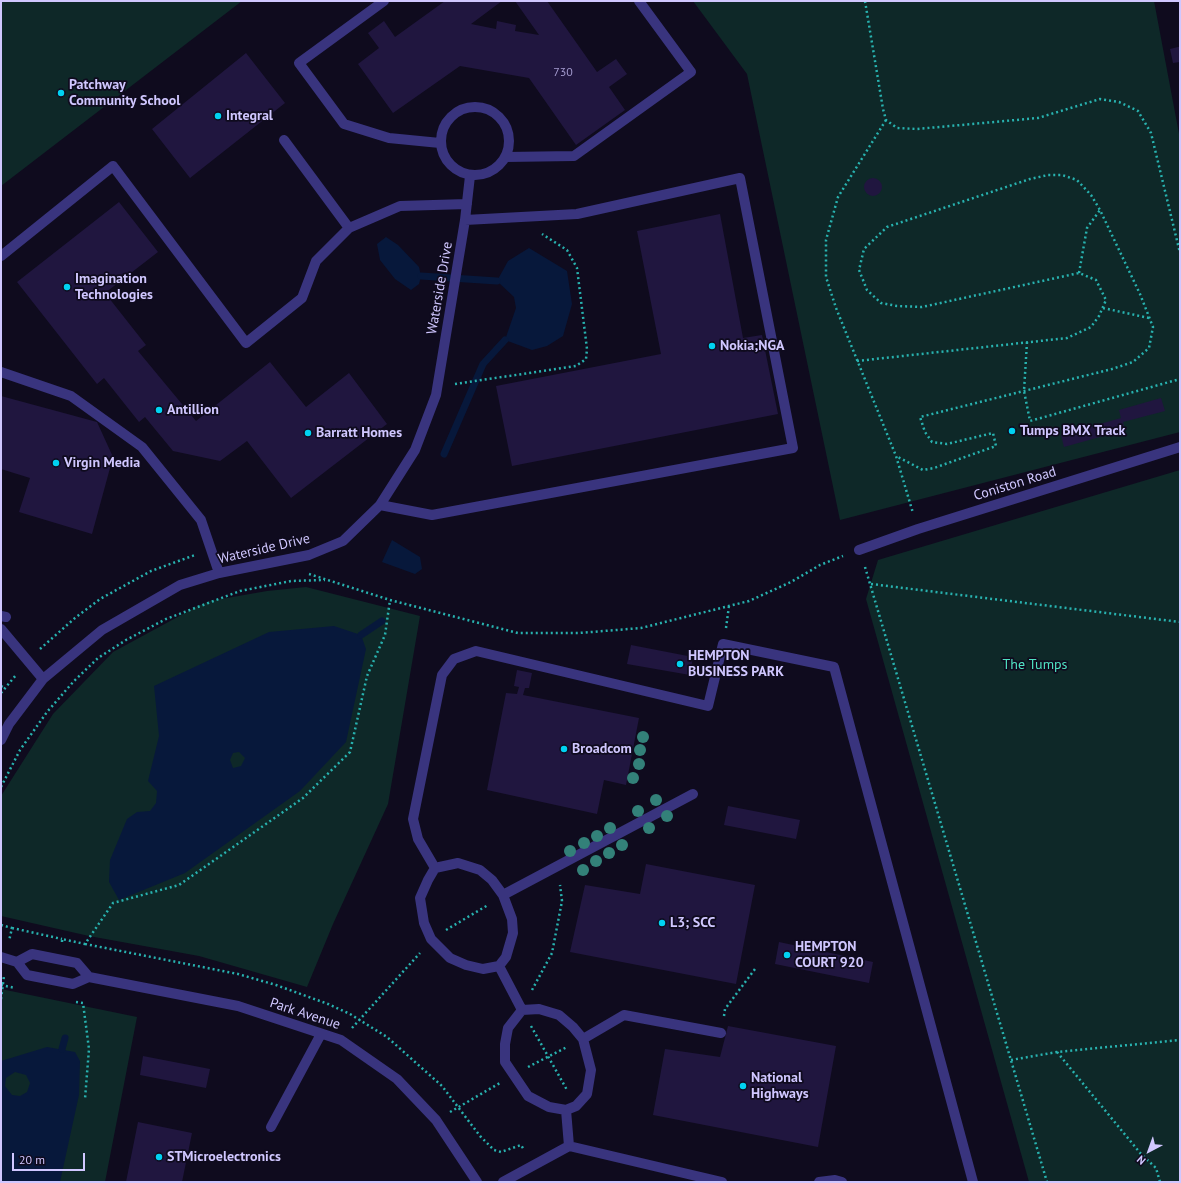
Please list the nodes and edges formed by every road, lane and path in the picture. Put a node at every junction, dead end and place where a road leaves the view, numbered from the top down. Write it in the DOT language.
graph roads {
  1 [pos="384,1"];
  2 [pos="639,1"];
  3 [pos="865,1"];
  4 [pos="886,120"];
  5 [pos="284,140"];
  6 [pos="440,143"];
  7 [pos="506,157"];
  8 [pos="470,176"];
  9 [pos="467,204"];
  10 [pos="1100,210"];
  11 [pos="518,219"];
  12 [pos="465,220"];
  13 [pos="349,228"];
  14 [pos="1180,253"];
  15 [pos="1,256"];
  16 [pos="1079,273"];
  17 [pos="1103,308"];
  18 [pos="1149,318"];
  19 [pos="1027,342"];
  20 [pos="857,361"];
  21 [pos="1,372"];
  22 [pos="1180,379"];
  23 [pos="437,387"];
  24 [pos="1024,391"];
  25 [pos="1180,448"];
  26 [pos="896,456"];
  27 [pos="380,505"];
  28 [pos="918,528"];
  29 [pos="859,550"];
  30 [pos="219,573"];
  31 [pos="306,573"];
  32 [pos="326,580"];
  33 [pos="871,584"];
  34 [pos="390,600"];
  35 [pos="1180,622"];
  36 [pos="1,629"];
  37 [pos="43,678"];
  38 [pos="1,686"];
  39 [pos="4,688"];
  40 [pos="1,740"];
  41 [pos="1,787"];
  42 [pos="693,794"];
  43 [pos="435,868"];
  44 [pos="551,868"];
  45 [pos="502,896"];
  46 [pos="12,928"];
  47 [pos="90,936"];
  48 [pos="62,939"];
  49 [pos="432,939"];
  50 [pos="1,957"];
  51 [pos="18,962"];
  52 [pos="499,966"];
  53 [pos="755,969"];
  54 [pos="89,977"];
  55 [pos="2,986"];
  56 [pos="17,989"];
  57 [pos="1,999"];
  58 [pos="75,1001"];
  59 [pos="522,1010"];
  60 [pos="721,1033"];
  61 [pos="321,1034"];
  62 [pos="583,1039"];
  63 [pos="342,1040"];
  64 [pos="1180,1040"];
  65 [pos="1057,1052"];
  66 [pos="1011,1060"];
  67 [pos="85,1099"];
  68 [pos="576,1106"];
  69 [pos="566,1110"];
  70 [pos="271,1127"];
  71 [pos="569,1146"];
  72 [pos="477,1182"];
  73 [pos="503,1182"];
  74 [pos="722,1182"];
  75 [pos="819,1182"];
  76 [pos="842,1182"];
  77 [pos="973,1182"];
  78 [pos="1046,1182"];
  79 [pos="1160,1182"];
  1 -- 6 [label="street"];
  2 -- 7 [label="street"];
  3 -- 4 [label="path"];
  4 -- 14 [label="path"];
  4 -- 20 [label="path"];
  5 -- 13 [label="street"];
  6 -- 7 [label="street"];
  6 -- 8 [label="street"];
  7 -- 8 [label="street"];
  8 -- 9 [label="street, Waterside Drive"];
  9 -- 12 [label="street, Waterside Drive"];
  9 -- 13 [label="street"];
  10 -- 16 [label="path"];
  10 -- 16 [label="path"];
  10 -- 18 [label="path"];
  11 -- 12 [label="street"];
  11 -- 23 [label="path"];
  11 -- 27 [label="street"];
  12 -- 23 [label="street, Waterside Drive"];
  13 -- 15 [label="street"];
  16 -- 17 [label="path"];
  17 -- 18 [label="path"];
  17 -- 19 [label="path"];
  18 -- 24 [label="path"];
  19 -- 20 [label="path"];
  19 -- 24 [label="path"];
  20 -- 26 [label="path"];
  21 -- 30 [label="street"];
  22 -- 24 [label="path"];
  23 -- 27 [label="street, Waterside Drive"];
  24 -- 26 [label="path"];
  25 -- 28 [label="street, Coniston Road"];
  26 -- 28 [label="path"];
  27 -- 30 [label="street, Waterside Drive"];
  28 -- 29 [label="street, Coniston Road"];
  29 -- 33 [label="path"];
  29 -- 34 [label="path"];
  30 -- 37 [label="street, Waterside Drive"];
  31 -- 32 [label="path"];
  32 -- 34 [label="path"];
  32 -- 41 [label="path"];
  33 -- 35 [label="path"];
  33 -- 66 [label="path"];
  34 -- 47 [label="path"];
  36 -- 37 [label="street"];
  37 -- 40 [label="street, Waterside Drive"];
  38 -- 39 [label="path"];
  42 -- 44 [label="street"];
  43 -- 45 [label="street"];
  43 -- 49 [label="street"];
  43 -- 77 [label="street"];
  44 -- 45 [label="street"];
  44 -- 59 [label="path"];
  45 -- 49 [label="path"];
  45 -- 52 [label="street"];
  46 -- 48 [label="path"];
  49 -- 52 [label="street"];
  49 -- 63 [label="path"];
  50 -- 51 [label="street"];
  51 -- 54 [label="street"];
  51 -- 54 [label="street"];
  52 -- 59 [label="street"];
  53 -- 60 [label="path"];
  54 -- 61 [label="street, Park Avenue"];
  55 -- 56 [label="path"];
  55 -- 57 [label="path"];
  58 -- 67 [label="path"];
  59 -- 62 [label="street"];
  59 -- 68 [label="path"];
  59 -- 69 [label="street"];
  60 -- 62 [label="street"];
  61 -- 63 [label="street, Park Avenue"];
  61 -- 70 [label="street"];
  62 -- 68 [label="street"];
  63 -- 72 [label="street, Park Avenue"];
  64 -- 65 [label="path"];
  65 -- 66 [label="path"];
  65 -- 79 [label="path"];
  66 -- 78 [label="path"];
  68 -- 69 [label="street"];
  69 -- 71 [label="street"];
  71 -- 73 [label="street"];
  71 -- 74 [label="street"];
  75 -- 76 [label="street"];
}
